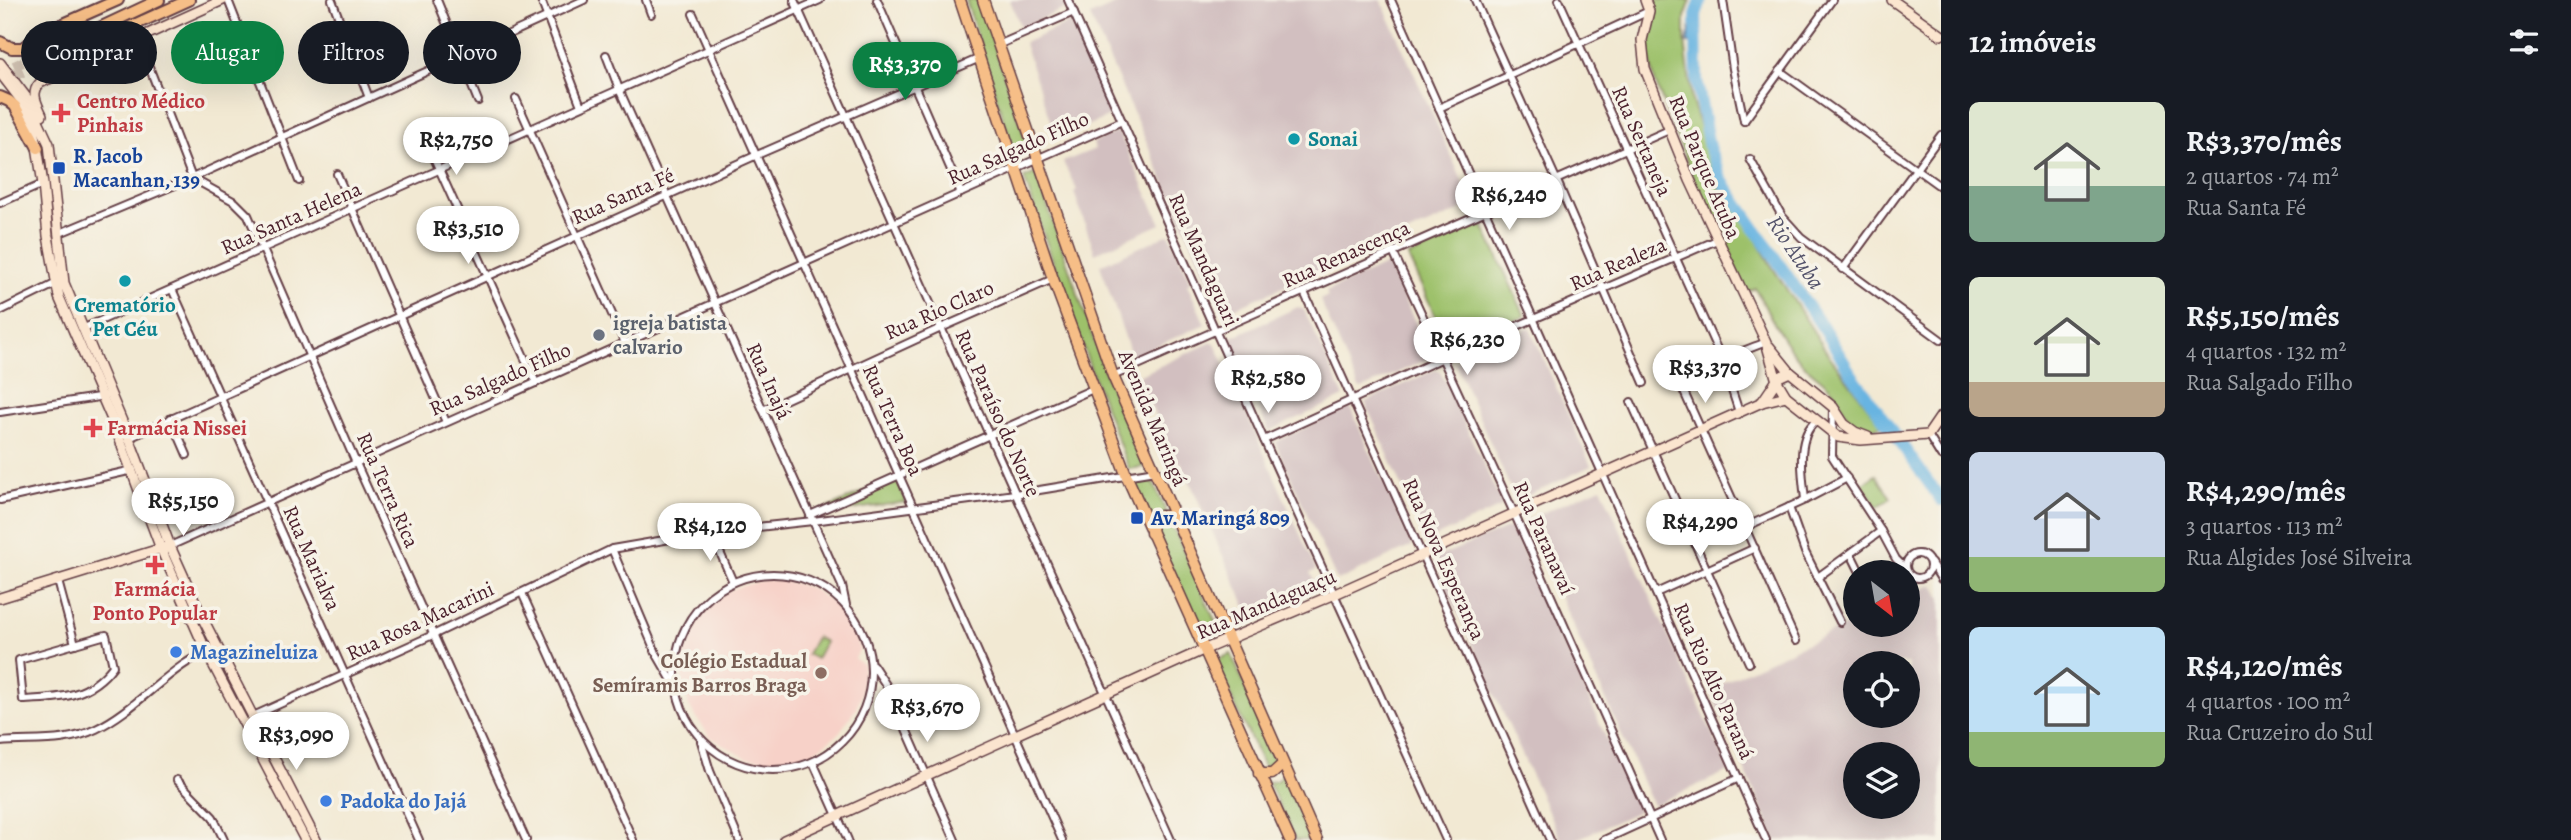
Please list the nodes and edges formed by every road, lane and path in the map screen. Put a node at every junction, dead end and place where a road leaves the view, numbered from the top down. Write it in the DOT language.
graph roads {
  1 [pos="118,0"];
  2 [pos="159,0"];
  3 [pos="189,0"];
  4 [pos="225,0"];
  5 [pos="332,0"];
  6 [pos="437,0"];
  7 [pos="541,0"];
  8 [pos="584,0"];
  9 [pos="646,0"];
  10 [pos="794,0"];
  11 [pos="820,0"];
  12 [pos="877,0"];
  13 [pos="960,0"];
  14 [pos="983,0"];
  15 [pos="1068,0"];
  16 [pos="1475,0"];
  17 [pos="1559,0"];
  18 [pos="1645,0"];
  19 [pos="1723,0"];
  20 [pos="1832,0"];
  21 [pos="1892,0"];
  22 [pos="1393,1"];
  23 [pos="798,9"];
  24 [pos="1648,11"];
  25 [pos="1074,12"];
  26 [pos="651,14"];
  27 [pos="693,14"];
  28 [pos="547,17"];
  29 [pos="446,21"];
  30 [pos="521,29"];
  31 [pos="157,30"];
  32 [pos="1941,35"];
  33 [pos="0,42"];
  34 [pos="1579,43"];
  35 [pos="998,45"];
  36 [pos="709,49"];
  37 [pos="606,55"];
  38 [pos="980,58"];
  39 [pos="0,63"];
  40 [pos="1780,71"];
  41 [pos="423,73"];
  42 [pos="5,75"];
  43 [pos="1508,75"];
  44 [pos="40,84"];
  45 [pos="156,84"];
  46 [pos="471,84"];
  47 [pos="913,86"];
  48 [pos="619,89"];
  49 [pos="0,97"];
  50 [pos="369,98"];
  51 [pos="516,99"];
  52 [pos="478,101"];
  53 [pos="581,106"];
  54 [pos="1439,108"];
  55 [pos="846,115"];
  56 [pos="1122,121"];
  57 [pos="530,129"];
  58 [pos="1669,130"];
  59 [pos="1941,135"];
  60 [pos="281,138"];
  61 [pos="425,138"];
  62 [pos="43,146"];
  63 [pos="1628,149"];
  64 [pos="757,155"];
  65 [pos="1036,159"];
  66 [pos="1750,159"];
  67 [pos="440,169"];
  68 [pos="1015,169"];
  69 [pos="1916,169"];
  70 [pos="337,174"];
  71 [pos="192,178"];
  72 [pos="299,181"];
  73 [pos="1557,181"];
  74 [pos="43,184"];
  75 [pos="1941,187"];
  76 [pos="961,193"];
  77 [pos="667,195"];
  78 [pos="0,203"];
  79 [pos="353,209"];
  80 [pos="1485,212"];
  81 [pos="894,223"];
  82 [pos="60,233"];
  83 [pos="578,235"];
  84 [pos="48,236"];
  85 [pos="1717,240"];
  86 [pos="262,250"];
  87 [pos="1393,252"];
  88 [pos="1674,258"];
  89 [pos="804,262"];
  90 [pos="1843,269"];
  91 [pos="486,275"];
  92 [pos="1053,279"];
  93 [pos="55,284"];
  94 [pos="172,289"];
  95 [pos="1604,289"];
  96 [pos="1304,292"];
  97 [pos="715,301"];
  98 [pos="0,311"];
  99 [pos="399,315"];
  100 [pos="1534,320"];
  101 [pos="941,328"];
  102 [pos="82,329"];
  103 [pos="1216,330"];
  104 [pos="1941,340"];
  105 [pos="624,341"];
  106 [pos="1766,342"];
  107 [pos="309,355"];
  108 [pos="1443,358"];
  109 [pos="1722,360"];
  110 [pos="852,368"];
  111 [pos="1790,372"];
  112 [pos="1113,376"];
  113 [pos="1777,381"];
  114 [pos="536,383"];
  115 [pos="1644,383"];
  116 [pos="1093,389"];
  117 [pos="107,396"];
  118 [pos="219,396"];
  119 [pos="1786,396"];
  120 [pos="1354,400"];
  121 [pos="1631,402"];
  122 [pos="1762,402"];
  123 [pos="1833,407"];
  124 [pos="762,411"];
  125 [pos="0,412"];
  126 [pos="1739,412"];
  127 [pos="1941,416"];
  128 [pos="171,418"];
  129 [pos="1816,421"];
  130 [pos="446,422"];
  131 [pos="1700,429"];
  132 [pos="1833,434"];
  133 [pos="989,435"];
  134 [pos="1923,435"];
  135 [pos="129,438"];
  136 [pos="1845,439"];
  137 [pos="1873,439"];
  138 [pos="1264,440"];
  139 [pos="1653,451"];
  140 [pos="187,455"];
  141 [pos="1832,456"];
  142 [pos="1941,456"];
  143 [pos="356,463"];
  144 [pos="133,470"];
  145 [pos="1155,471"];
  146 [pos="1603,474"];
  147 [pos="899,475"];
  148 [pos="1127,477"];
  149 [pos="1847,478"];
  150 [pos="1015,494"];
  151 [pos="0,500"];
  152 [pos="1805,500"];
  153 [pos="267,502"];
  154 [pos="1788,507"];
  155 [pos="914,508"];
  156 [pos="1514,513"];
  157 [pos="812,518"];
  158 [pos="1177,523"];
  159 [pos="1745,527"];
  160 [pos="1881,531"];
  161 [pos="711,532"];
  162 [pos="1152,534"];
  163 [pos="166,547"];
  164 [pos="1755,548"];
  165 [pos="1891,548"];
  166 [pos="612,549"];
  167 [pos="1423,554"];
  168 [pos="1851,554"];
  169 [pos="1909,558"];
  170 [pos="1854,560"];
  171 [pos="1897,560"];
  172 [pos="1930,561"];
  173 [pos="1708,571"];
  174 [pos="1925,577"];
  175 [pos="1818,578"];
  176 [pos="1920,578"];
  177 [pos="58,581"];
  178 [pos="1941,581"];
  179 [pos="733,582"];
  180 [pos="522,593"];
  181 [pos="1656,593"];
  182 [pos="1335,594"];
  183 [pos="0,598"];
  184 [pos="846,606"];
  185 [pos="1840,622"];
  186 [pos="435,634"];
  187 [pos="1229,639"];
  188 [pos="1797,641"];
  189 [pos="75,644"];
  190 [pos="217,647"];
  191 [pos="1203,650"];
  192 [pos="206,651"];
  193 [pos="871,663"];
  194 [pos="1749,663"];
  195 [pos="346,676"];
  196 [pos="675,684"];
  197 [pos="1106,695"];
  198 [pos="252,717"];
  199 [pos="242,722"];
  200 [pos="1016,736"];
  201 [pos="700,739"];
  202 [pos="0,742"];
  203 [pos="813,762"];
  204 [pos="1283,764"];
  205 [pos="1259,774"];
  206 [pos="926,776"];
  207 [pos="1739,778"];
  208 [pos="177,780"];
  209 [pos="838,816"];
  210 [pos="1650,819"];
  211 [pos="224,840"];
  212 [pos="305,840"];
  213 [pos="316,840"];
  214 [pos="419,840"];
  215 [pos="526,840"];
  216 [pos="633,840"];
  217 [pos="739,840"];
  218 [pos="784,840"];
  219 [pos="848,840"];
  220 [pos="955,840"];
  221 [pos="1062,840"];
  222 [pos="1171,840"];
  223 [pos="1290,840"];
  224 [pos="1317,840"];
  225 [pos="1446,840"];
  226 [pos="1550,840"];
  227 [pos="1604,840"];
  228 [pos="1660,840"];
  229 [pos="1766,840"];
  1 -- 33 [label="highway"];
  2 -- 3 [label="highway"];
  4 -- 31 [label="street"];
  4 -- 60 [label="street"];
  5 -- 50 [label="street"];
  6 -- 29 [label="street"];
  7 -- 28 [label="street"];
  8 -- 28 [label="street"];
  9 -- 26 [label="street"];
  10 -- 23 [label="street, Rua Paraíso do Norte"];
  11 -- 23 [label="street, Rua Santa Helena"];
  12 -- 47 [label="street"];
  13 -- 38 [label="main road, Avenida Maringá"];
  14 -- 35 [label="main road, Avenida Maringá"];
  15 -- 25 [label="street, Rua Mandaguari"];
  16 -- 43 [label="street"];
  17 -- 34 [label="street, Rua Sertaneja"];
  18 -- 24 [label="street, Rua Parque Atuba"];
  19 -- 40 [label="street"];
  20 -- 40 [label="street"];
  21 -- 32 [label="street"];
  22 -- 54 [label="street, Rua Rio Alto Paraná"];
  23 -- 36 [label="street, Rua Santa Helena"];
  23 -- 55 [label="street, Rua Paraíso do Norte"];
  24 -- 34 [label="street"];
  24 -- 58 [label="street, Rua Parque Atuba"];
  25 -- 35 [label="street"];
  25 -- 56 [label="street, Rua Mandaguari"];
  27 -- 36 [label="street, Rua Terra Boa"];
  28 -- 30 [label="street"];
  28 -- 53 [label="street"];
  34 -- 43 [label="street"];
  34 -- 63 [label="street, Rua Sertaneja"];
  35 -- 65 [label="main road, Avenida Maringá"];
  36 -- 48 [label="street, Rua Santa Helena"];
  36 -- 64 [label="street, Rua Terra Boa"];
  37 -- 48 [label="street, Rua Inajá"];
  38 -- 47 [label="street, Rua Santa Fé"];
  38 -- 68 [label="main road, Avenida Maringá"];
  39 -- 42 [label="street"];
  40 -- 69 [label="street"];
  41 -- 50 [label="street"];
  42 -- 62 [label="street"];
  43 -- 54 [label="street"];
  43 -- 73 [label="street"];
  44 -- 62 [label="street"];
  45 -- 71 [label="street"];
  46 -- 52 [label="street"];
  47 -- 55 [label="street, Rua Santa Fé"];
  47 -- 76 [label="street"];
  48 -- 53 [label="street, Rua Santa Helena"];
  48 -- 77 [label="street, Rua Inajá"];
  49 -- 62 [label="highway"];
  50 -- 60 [label="street"];
  51 -- 57 [label="street"];
  53 -- 57 [label="street, Rua Santa Helena"];
  54 -- 80 [label="street, Rua Rio Alto Paraná"];
  55 -- 64 [label="street, Rua Santa Fé"];
  55 -- 81 [label="street, Rua Paraíso do Norte"];
  56 -- 65 [label="street, Rua Salgado Filho"];
  56 -- 103 [label="street, Rua Mandaguari"];
  57 -- 67 [label="street, Rua Santa Helena"];
  57 -- 83 [label="street"];
  58 -- 63 [label="street, Rua Renascença"];
  58 -- 85 [label="street, Rua Parque Atuba"];
  59 -- 69 [label="street"];
  60 -- 71 [label="street"];
  60 -- 72 [label="street"];
  61 -- 67 [label="street"];
  62 -- 74 [label="street"];
  62 -- 82 [label="street"];
  63 -- 73 [label="street, Rua Renascença"];
  63 -- 88 [label="street, Rua Sertaneja"];
  64 -- 77 [label="street, Rua Santa Fé"];
  64 -- 89 [label="street, Rua Terra Boa"];
  65 -- 68 [label="street, Rua Salgado Filho"];
  65 -- 112 [label="main road, Avenida Maringá"];
  66 -- 90 [label="street"];
  67 -- 79 [label="street, Rua Santa Helena"];
  67 -- 91 [label="street"];
  68 -- 76 [label="street, Rua Salgado Filho"];
  68 -- 92 [label="main road, Avenida Maringá"];
  69 -- 75 [label="street"];
  69 -- 90 [label="street"];
  70 -- 79 [label="street"];
  71 -- 82 [label="street"];
  71 -- 86 [label="street, Rua Terra Rica"];
  73 -- 80 [label="street, Rua Renascença"];
  73 -- 95 [label="street"];
  74 -- 78 [label="street"];
  74 -- 84 [label="street"];
  76 -- 81 [label="street, Rua Salgado Filho"];
  77 -- 83 [label="street, Rua Santa Fé"];
  77 -- 97 [label="street, Rua Inajá"];
  79 -- 86 [label="street, Rua Santa Helena"];
  79 -- 99 [label="street"];
  80 -- 87 [label="street, Rua Renascença"];
  80 -- 100 [label="street, Rua Rio Alto Paraná"];
  81 -- 89 [label="street, Rua Salgado Filho"];
  81 -- 101 [label="street, Rua Paraíso do Norte"];
  82 -- 84 [label="street"];
  82 -- 102 [label="street"];
  83 -- 91 [label="street, Rua Santa Fé"];
  83 -- 105 [label="street"];
  84 -- 93 [label="street"];
  85 -- 88 [label="street, Rua Realeza"];
  85 -- 106 [label="street, Rua Parque Atuba"];
  86 -- 94 [label="street, Rua Santa Helena"];
  86 -- 107 [label="street, Rua Terra Rica"];
  87 -- 96 [label="street, Rua Renascença"];
  87 -- 108 [label="street, Rua Paranavaí"];
  88 -- 95 [label="street, Rua Realeza"];
  88 -- 109 [label="street, Rua Sertaneja"];
  89 -- 97 [label="street, Rua Salgado Filho"];
  89 -- 110 [label="street, Rua Terra Boa"];
  90 -- 104 [label="street"];
  91 -- 99 [label="street, Rua Santa Fé"];
  91 -- 114 [label="street"];
  92 -- 101 [label="street, Rua Rio Claro"];
  92 -- 116 [label="main road, Avenida Maringá"];
  93 -- 98 [label="street"];
  93 -- 117 [label="street"];
  94 -- 102 [label="street, Rua Santa Helena"];
  94 -- 118 [label="street, Rua Marialva"];
  95 -- 100 [label="street, Rua Realeza"];
  95 -- 115 [label="street"];
  96 -- 103 [label="street, Rua Renascença"];
  96 -- 120 [label="street, Rua Nova Esperança"];
  97 -- 105 [label="street, Rua Salgado Filho"];
  97 -- 124 [label="street, Rua Inajá"];
  99 -- 107 [label="street, Rua Santa Fé"];
  99 -- 130 [label="street"];
  100 -- 108 [label="street, Rua Realeza"];
  100 -- 146 [label="street, Rua Rio Alto Paraná"];
  101 -- 110 [label="street, Rua Rio Claro"];
  101 -- 133 [label="street, Rua Paraíso do Norte"];
  102 -- 117 [label="street"];
  103 -- 112 [label="street, Rua Renascença"];
  103 -- 138 [label="street, Rua Mandaguari"];
  105 -- 114 [label="street, Rua Salgado Filho"];
  106 -- 109 [label="street"];
  106 -- 111 [label="street"];
  106 -- 113 [label="street"];
  107 -- 118 [label="street, Rua Santa Fé"];
  107 -- 143 [label="street, Rua Terra Rica"];
  108 -- 120 [label="street, Rua Realeza"];
  108 -- 156 [label="street, Rua Paranavaí"];
  109 -- 126 [label="street, Rua Sertaneja"];
  109 -- 131 [label="street"];
  110 -- 124 [label="street, Rua Rio Claro"];
  110 -- 147 [label="street, Rua Terra Boa"];
  111 -- 113 [label="street"];
  111 -- 123 [label="street"];
  112 -- 145 [label="main road, Avenida Maringá"];
  113 -- 119 [label="street"];
  113 -- 122 [label="street"];
  114 -- 130 [label="street, Rua Salgado Filho"];
  116 -- 133 [label="street"];
  116 -- 148 [label="main road, Avenida Maringá"];
  117 -- 125 [label="street"];
  117 -- 135 [label="street"];
  117 -- 144 [label="street"];
  118 -- 128 [label="street, Rua Santa Fé"];
  118 -- 153 [label="street, Rua Marialva"];
  119 -- 122 [label="street, Rua Mandaguaçu"];
  119 -- 129 [label="street"];
  120 -- 138 [label="street, Rua Realeza"];
  120 -- 167 [label="street, Rua Nova Esperança"];
  121 -- 139 [label="street"];
  122 -- 126 [label="street, Rua Mandaguaçu"];
  123 -- 129 [label="street"];
  123 -- 132 [label="street"];
  123 -- 137 [label="street"];
  124 -- 157 [label="street, Rua Inajá"];
  126 -- 131 [label="street, Rua Mandaguaçu"];
  127 -- 134 [label="street"];
  128 -- 135 [label="street, Rua Santa Fé"];
  128 -- 140 [label="street"];
  129 -- 132 [label="street"];
  129 -- 152 [label="street"];
  130 -- 143 [label="street, Rua Salgado Filho"];
  131 -- 139 [label="street, Rua Mandaguaçu"];
  131 -- 159 [label="street"];
  132 -- 136 [label="street"];
  132 -- 141 [label="street"];
  133 -- 147 [label="street"];
  133 -- 150 [label="street, Rua Paraíso do Norte"];
  134 -- 137 [label="street"];
  134 -- 142 [label="street"];
  135 -- 163 [label="street"];
  136 -- 137 [label="street"];
  136 -- 141 [label="street"];
  138 -- 182 [label="street, Rua Mandaguari"];
  139 -- 146 [label="street, Rua Mandaguaçu"];
  139 -- 173 [label="street"];
  141 -- 149 [label="street"];
  143 -- 153 [label="street, Rua Salgado Filho"];
  143 -- 186 [label="street, Rua Terra Rica"];
  144 -- 151 [label="street"];
  144 -- 163 [label="street"];
  145 -- 148 [label="street, Rua Rosa Macarini"];
  145 -- 158 [label="main road, Avenida Maringá"];
  146 -- 156 [label="street, Rua Mandaguaçu"];
  146 -- 181 [label="street, Rua Rio Alto Paraná"];
  147 -- 155 [label="street, Rua Terra Boa"];
  147 -- 157 [label="street"];
  148 -- 150 [label="street, Rua Rosa Macarini"];
  148 -- 162 [label="main road, Avenida Maringá"];
  149 -- 152 [label="street"];
  149 -- 160 [label="street"];
  150 -- 155 [label="street, Rua Rosa Macarini"];
  150 -- 197 [label="street, Rua Paraíso do Norte"];
  152 -- 154 [label="street"];
  153 -- 163 [label="street, Rua Salgado Filho"];
  153 -- 195 [label="street, Rua Marialva"];
  154 -- 159 [label="street"];
  154 -- 175 [label="street"];
  155 -- 157 [label="street, Rua Rosa Macarini"];
  155 -- 200 [label="street, Rua Terra Boa"];
  156 -- 167 [label="street, Rua Mandaguaçu"];
  156 -- 210 [label="street, Rua Paranavaí"];
  157 -- 161 [label="street, Rua Rosa Macarini"];
  157 -- 184 [label="street, Rua Inajá"];
  158 -- 162 [label="main road"];
  158 -- 187 [label="main road, Avenida Maringá"];
  159 -- 164 [label="street"];
  160 -- 165 [label="street"];
  160 -- 168 [label="street"];
  161 -- 166 [label="street, Rua Rosa Macarini"];
  161 -- 179 [label="street"];
  162 -- 191 [label="main road, Avenida Maringá"];
  163 -- 177 [label="street, Rua Salgado Filho"];
  163 -- 190 [label="street"];
  163 -- 192 [label="street"];
  164 -- 173 [label="street"];
  164 -- 188 [label="street"];
  165 -- 169 [label="street"];
  165 -- 171 [label="street"];
  166 -- 180 [label="street, Rua Rosa Macarini"];
  166 -- 196 [label="street"];
  167 -- 182 [label="street, Rua Mandaguaçu"];
  167 -- 226 [label="street, Rua Nova Esperança"];
  168 -- 170 [label="street"];
  168 -- 175 [label="street"];
  169 -- 172 [label="street"];
  172 -- 174 [label="street"];
  172 -- 178 [label="street"];
  173 -- 181 [label="street"];
  173 -- 194 [label="street"];
  174 -- 176 [label="street"];
  174 -- 178 [label="street"];
  175 -- 185 [label="street"];
  177 -- 183 [label="street, Rua Salgado Filho"];
  177 -- 189 [label="street"];
  179 -- 184 [label="street"];
  179 -- 196 [label="street"];
  180 -- 186 [label="street, Rua Rosa Macarini"];
  180 -- 216 [label="street"];
  181 -- 207 [label="street, Rua Rio Alto Paraná"];
  182 -- 187 [label="street, Rua Mandaguaçu"];
  182 -- 225 [label="street, Rua Mandaguari"];
  184 -- 193 [label="street"];
  186 -- 195 [label="street, Rua Rosa Macarini"];
  186 -- 215 [label="street, Rua Terra Rica"];
  187 -- 191 [label="street, Rua Mandaguaçu"];
  187 -- 204 [label="main road, Avenida Maringá"];
  189 -- 189 [label="street"];
  190 -- 192 [label="street"];
  190 -- 198 [label="street"];
  191 -- 197 [label="street, Rua Mandaguaçu"];
  191 -- 205 [label="main road, Avenida Maringá"];
  192 -- 199 [label="street"];
  192 -- 202 [label="street"];
  193 -- 203 [label="street"];
  193 -- 206 [label="street"];
  195 -- 198 [label="street, Rua Rosa Macarini"];
  195 -- 214 [label="street, Rua Marialva"];
  196 -- 201 [label="street"];
  197 -- 200 [label="street, Rua Mandaguaçu"];
  197 -- 222 [label="street, Rua Paraíso do Norte"];
  198 -- 199 [label="street, Rua Rosa Macarini"];
  198 -- 213 [label="street"];
  199 -- 212 [label="street"];
  200 -- 206 [label="street, Rua Mandaguaçu"];
  200 -- 221 [label="street, Rua Terra Boa"];
  201 -- 203 [label="street"];
  201 -- 217 [label="street"];
  203 -- 209 [label="street"];
  204 -- 205 [label="main road"];
  204 -- 224 [label="main road, Avenida Maringá"];
  205 -- 223 [label="main road, Avenida Maringá"];
  206 -- 209 [label="street, Rua Mandaguaçu"];
  206 -- 220 [label="street"];
  207 -- 210 [label="street"];
  207 -- 229 [label="street, Rua Rio Alto Paraná"];
  208 -- 211 [label="street"];
  209 -- 218 [label="street, Rua Mandaguaçu"];
  209 -- 219 [label="street"];
  210 -- 227 [label="street"];
  210 -- 228 [label="street, Rua Paranavaí"];
}
